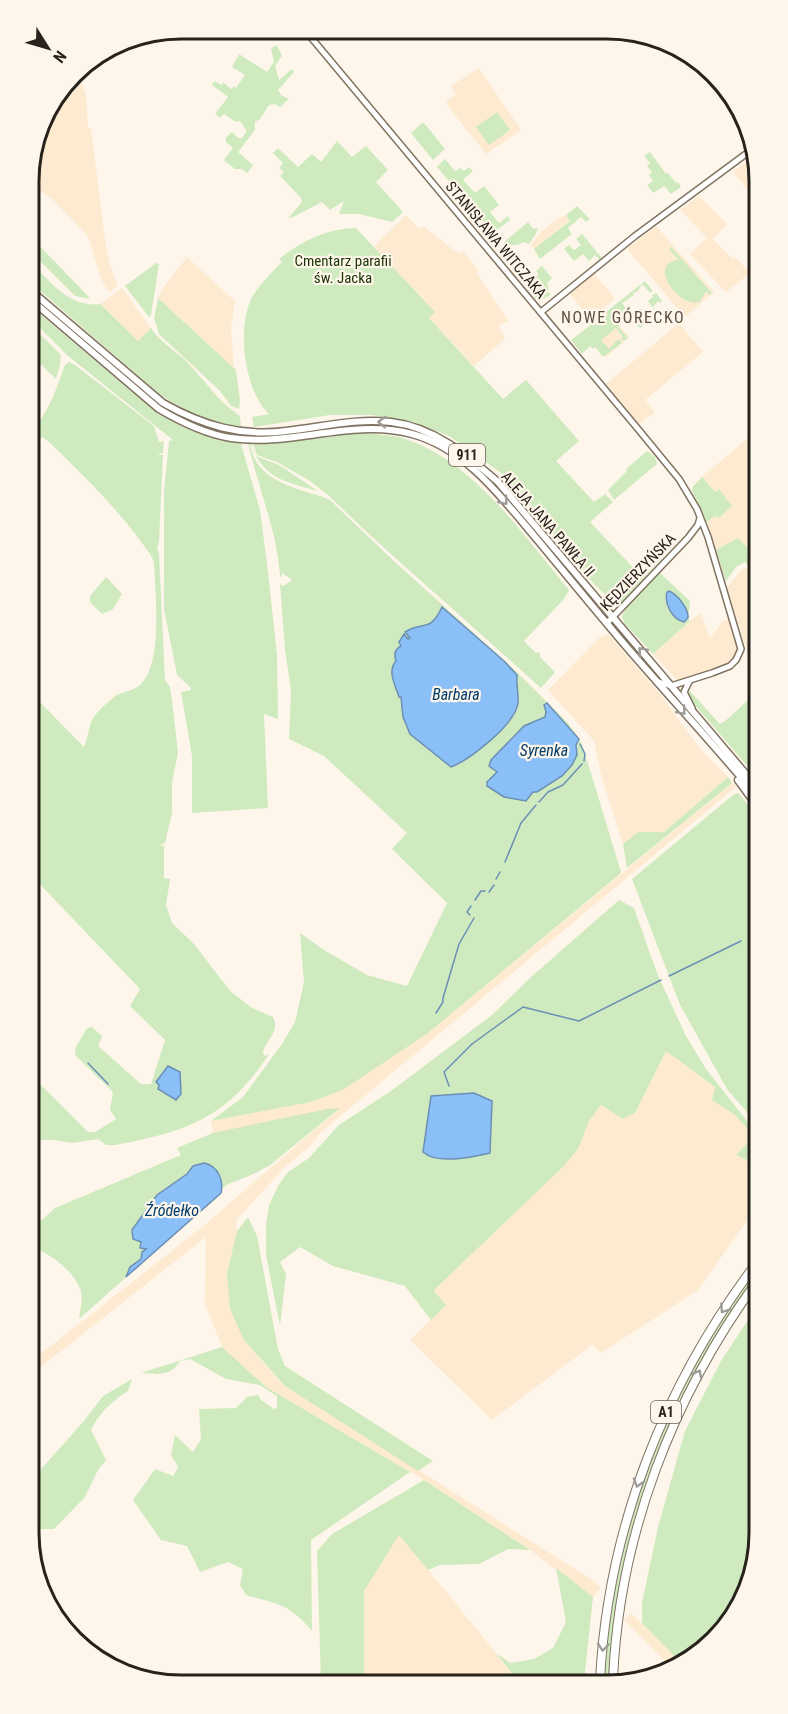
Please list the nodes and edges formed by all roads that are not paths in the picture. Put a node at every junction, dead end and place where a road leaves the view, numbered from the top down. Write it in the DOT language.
graph roads {
  1 [pos="312,39"];
  2 [pos="746,154"];
  3 [pos="39,298"];
  4 [pos="39,307"];
  5 [pos="541,312"];
  6 [pos="231,434"];
  7 [pos="259,436"];
  8 [pos="699,514"];
  9 [pos="708,537"];
  10 [pos="687,538"];
  11 [pos="603,606"];
  12 [pos="622,608"];
  13 [pos="613,617"];
  14 [pos="607,623"];
  15 [pos="649,673"];
  16 [pos="690,681"];
  17 [pos="671,686"];
  18 [pos="694,712"];
  19 [pos="714,749"];
  20 [pos="742,768"];
  21 [pos="749,774"];
  22 [pos="749,777"];
  23 [pos="749,788"];
  24 [pos="749,795"];
  25 [pos="749,1275"];
  26 [pos="749,1293"];
  27 [pos="601,1675"];
  28 [pos="613,1675"];
  1 -- 5 [label="street, STANISŁAWA WITCZAKA"];
  2 -- 5 [label="street"];
  3 -- 6 [label="main road, ALEJA JANA PAWŁA II / 911"];
  4 -- 6 [label="main road, ALEJA JANA PAWŁA II / 911"];
  5 -- 8 [label="street, STANISŁAWA WITCZAKA"];
  6 -- 7 [label="main road, ALEJA JANA PAWŁA II / 911"];
  11 -- 7 [label="main road, ALEJA JANA PAWŁA II / 911, one-way"];
  7 -- 14 [label="main road, ALEJA JANA PAWŁA II / 911, one-way"];
  8 -- 9 [label="street, STANISŁAWA WITCZAKA"];
  8 -- 10 [label="street, KĘDZIERZYŃSKA"];
  9 -- 10 [label="street, KĘDZIERZYŃSKA"];
  9 -- 16 [label="street, STANISŁAWA WITCZAKA"];
  10 -- 12 [label="street, KĘDZIERZYŃSKA"];
  11 -- 12 [label="street"];
  11 -- 13 [label="main road, ALEJA JANA PAWŁA II / 911"];
  12 -- 13 [label="street, KĘDZIERZYŃSKA"];
  13 -- 14 [label="street, KĘDZIERZYŃSKA"];
  17 -- 13 [label="main road, ALEJA JANA PAWŁA II / 911, one-way"];
  14 -- 15 [label="main road, ALEJA JANA PAWŁA II / 911"];
  15 -- 17 [label="street"];
  15 -- 19 [label="main road, 911, one-way"];
  16 -- 17 [label="street, STANISŁAWA WITCZAKA"];
  16 -- 18 [label="street"];
  17 -- 18 [label="main road, 911"];
  18 -- 20 [label="main road, 911"];
  19 -- 23 [label="main road, 911"];
  19 -- 24 [label="main road"];
  20 -- 21 [label="main road"];
  20 -- 22 [label="main road, 911"];
  25 -- 27 [label="highway, A1, one-way"];
  28 -- 26 [label="highway, A1, one-way"];
}
